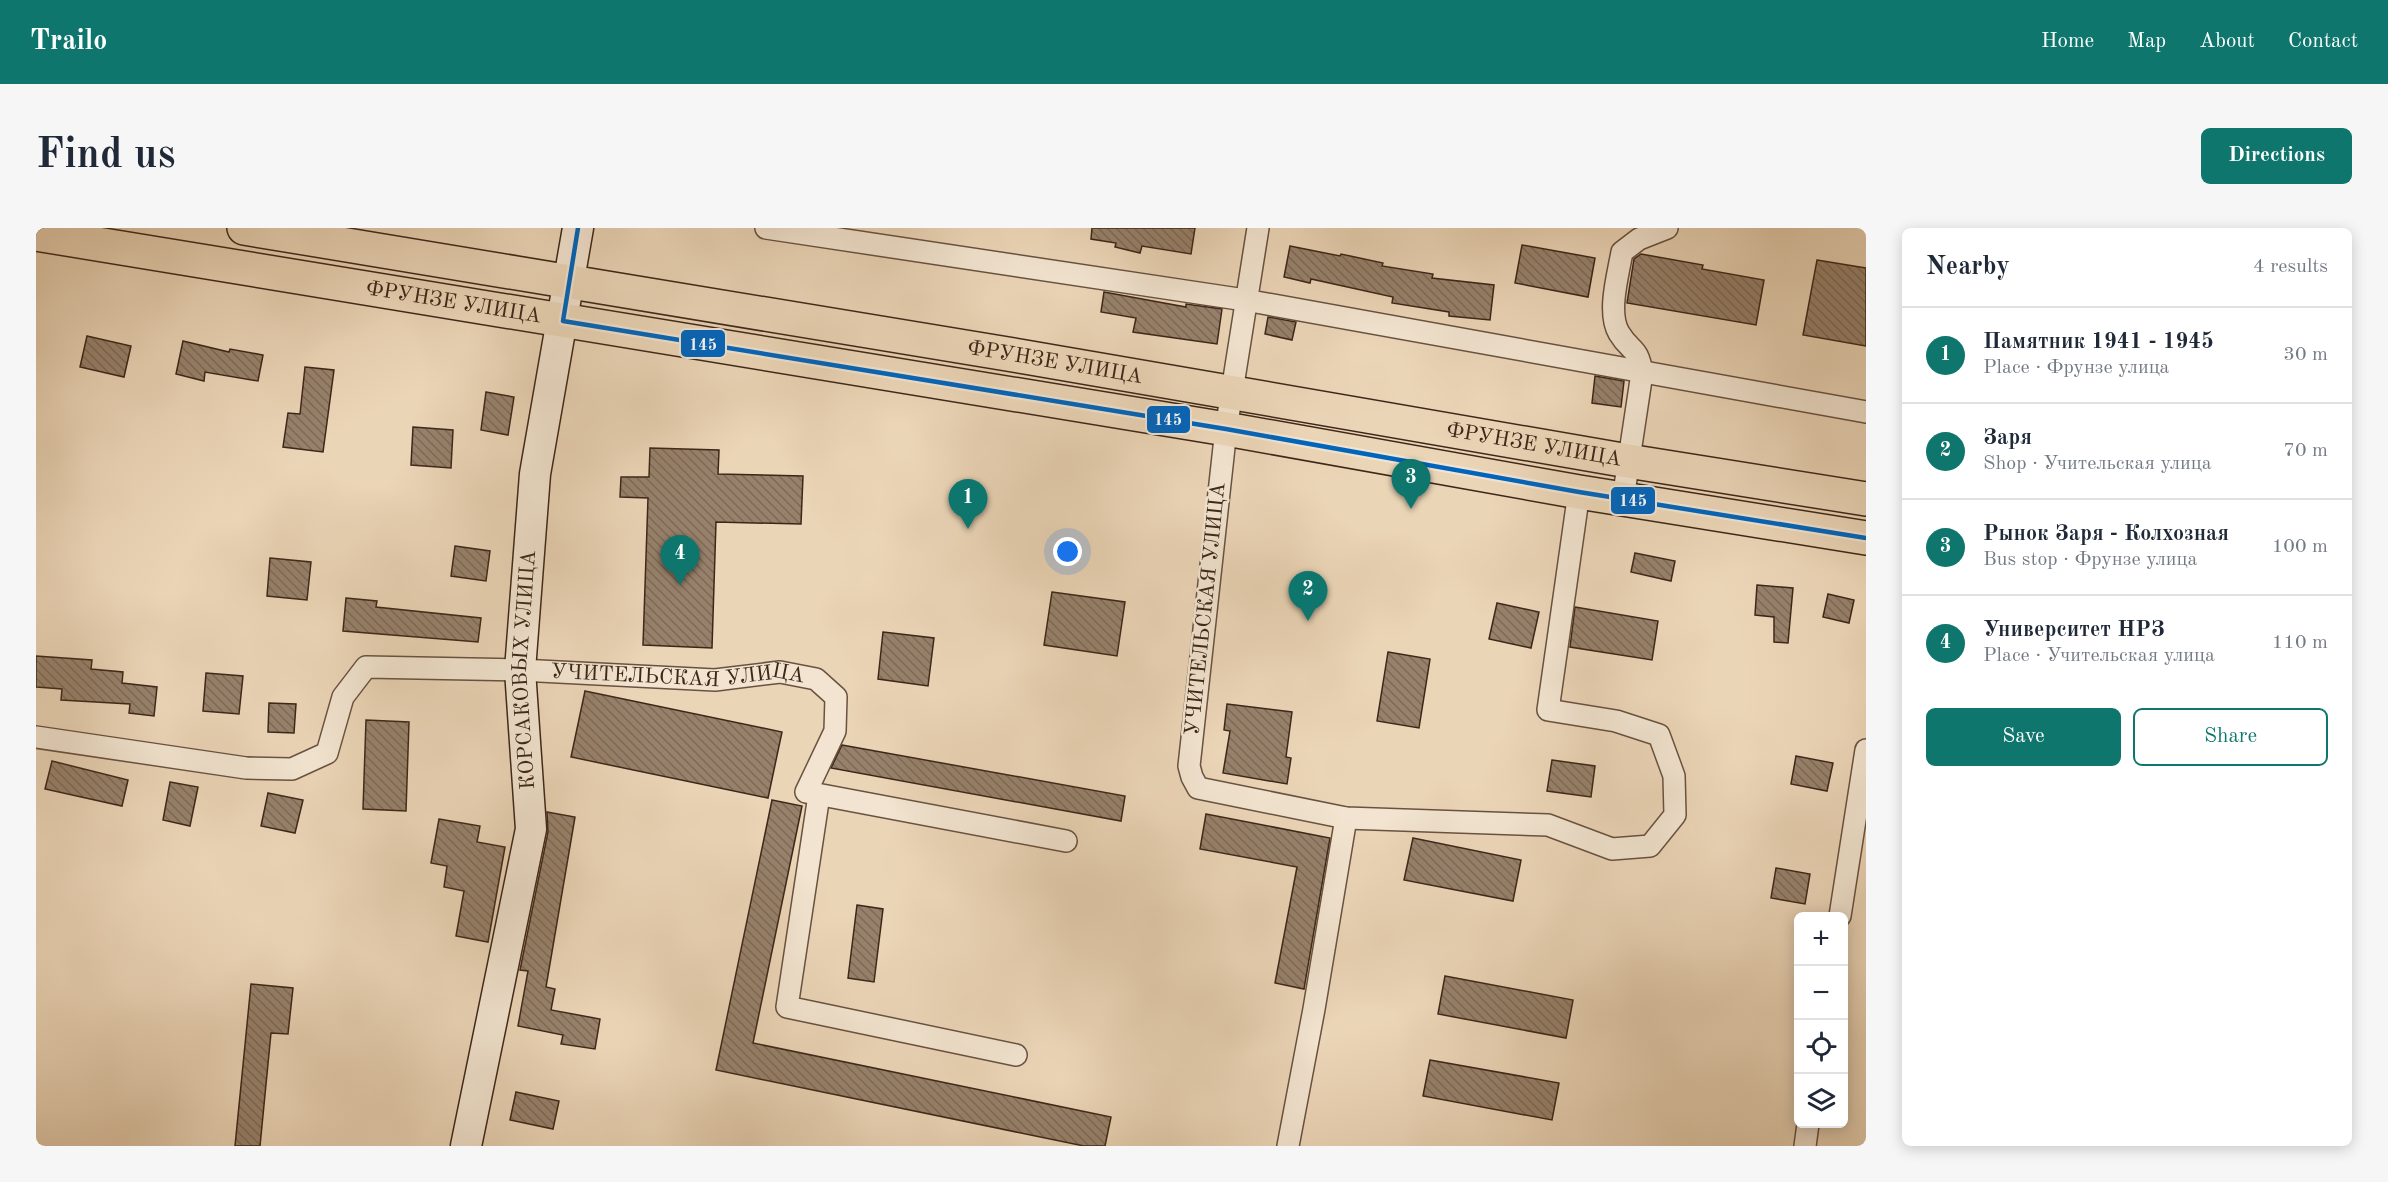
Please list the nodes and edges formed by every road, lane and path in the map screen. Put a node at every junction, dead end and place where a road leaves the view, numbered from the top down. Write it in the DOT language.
graph roads {
  1 [pos="244,228"];
  2 [pos="578,228"];
  3 [pos="766,228"];
  4 [pos="1258,228"];
  5 [pos="1667,228"];
  6 [pos="36,234"];
  7 [pos="569,282"];
  8 [pos="1245,300"];
  9 [pos="563,321"];
  10 [pos="1642,373"];
  11 [pos="1232,391"];
  12 [pos="1866,412"];
  13 [pos="1226,429"];
  14 [pos="1629,461"];
  15 [pos="1579,492"];
  16 [pos="1623,499"];
  17 [pos="1866,499"];
  18 [pos="1866,538"];
  19 [pos="520,670"];
  20 [pos="36,737"];
  21 [pos="1866,750"];
  22 [pos="819,795"];
  23 [pos="1346,818"];
  24 [pos="1066,841"];
  25 [pos="1841,912"];
  26 [pos="1016,1055"];
  27 [pos="1807,1128"];
  28 [pos="466,1146"];
  29 [pos="1288,1146"];
  30 [pos="1805,1146"];
  1 -- 7 [label="main road, ФРУНЗЕ УЛИЦА"];
  2 -- 7 [label="street, КОРСАКОВЫХ УЛИЦА"];
  3 -- 8 [label="street"];
  4 -- 8 [label="street, УЧИТЕЛЬСКАЯ УЛИЦА"];
  5 -- 10 [label="street"];
  6 -- 9 [label="main road, ФРУНЗЕ УЛИЦА"];
  7 -- 9 [label="street, КОРСАКОВЫХ УЛИЦА"];
  7 -- 11 [label="main road, ФРУНЗЕ УЛИЦА"];
  8 -- 10 [label="street"];
  8 -- 11 [label="street, УЧИТЕЛЬСКАЯ УЛИЦА"];
  9 -- 13 [label="main road, ФРУНЗЕ УЛИЦА"];
  9 -- 19 [label="street, КОРСАКОВЫХ УЛИЦА"];
  10 -- 12 [label="street"];
  10 -- 14 [label="street"];
  11 -- 13 [label="street, УЧИТЕЛЬСКАЯ УЛИЦА"];
  11 -- 14 [label="main road, ФРУНЗЕ УЛИЦА"];
  13 -- 15 [label="main road, ФРУНЗЕ УЛИЦА"];
  13 -- 23 [label="street, УЧИТЕЛЬСКАЯ УЛИЦА"];
  14 -- 16 [label="street"];
  14 -- 17 [label="main road, ФРУНЗЕ УЛИЦА"];
  15 -- 16 [label="main road, ФРУНЗЕ УЛИЦА"];
  15 -- 23 [label="street"];
  16 -- 18 [label="main road, ФРУНЗЕ УЛИЦА"];
  19 -- 20 [label="street, УЧИТЕЛЬСКАЯ УЛИЦА"];
  19 -- 22 [label="street, УЧИТЕЛЬСКАЯ УЛИЦА"];
  19 -- 28 [label="street, КОРСАКОВЫХ УЛИЦА"];
  21 -- 25 [label="street"];
  22 -- 24 [label="street"];
  22 -- 26 [label="street"];
  23 -- 29 [label="street"];
  27 -- 30 [label="street"];
}
